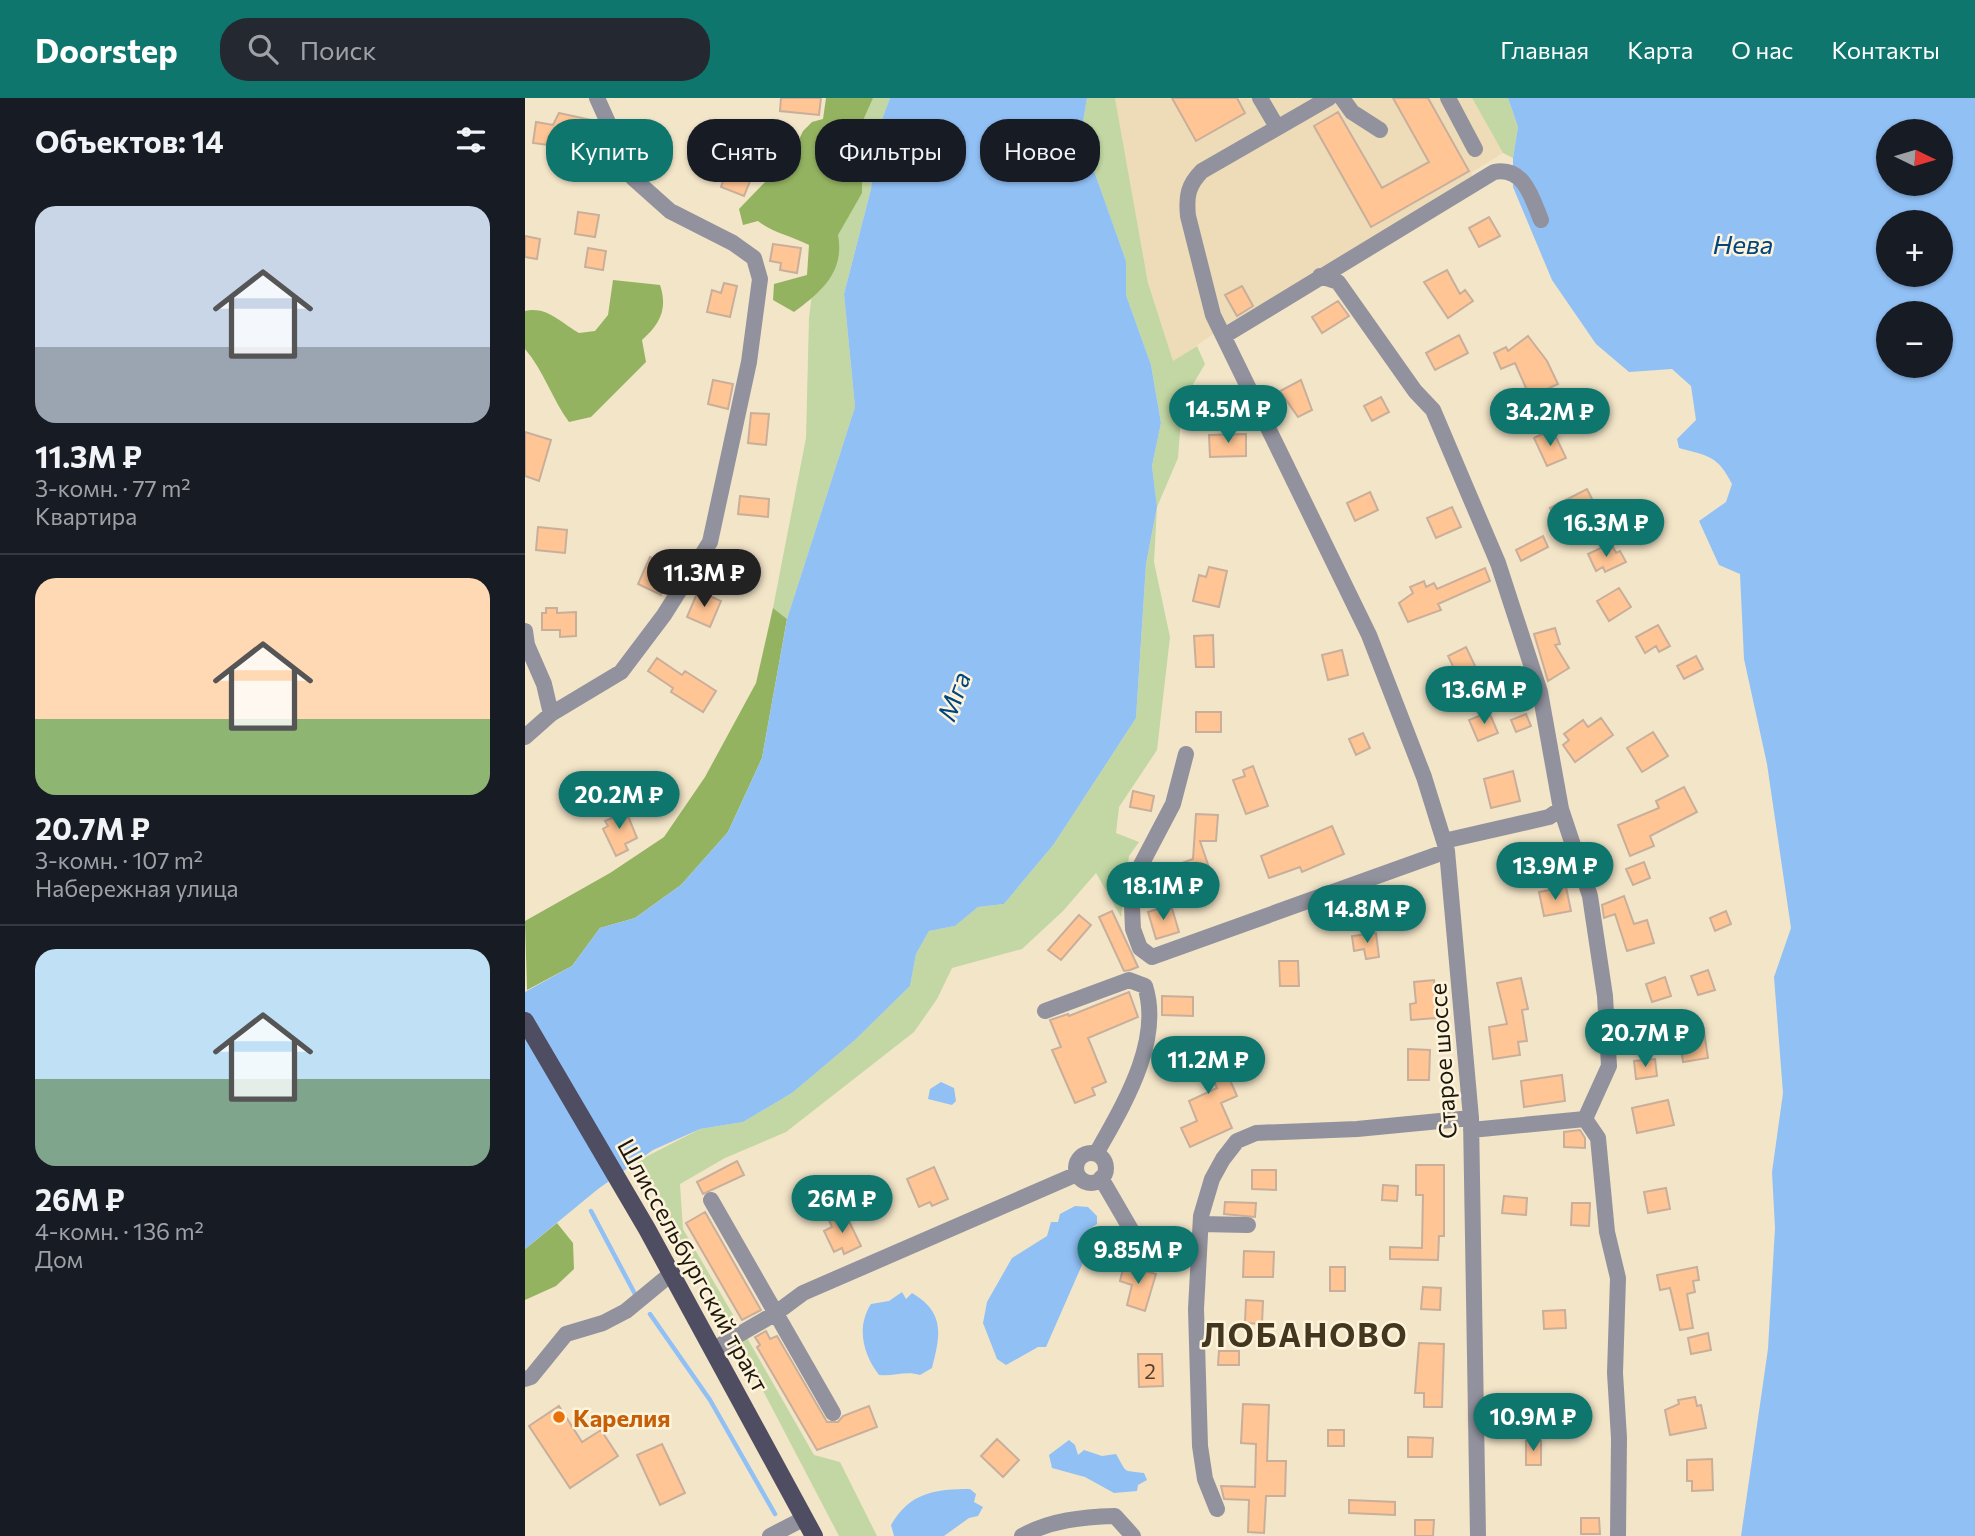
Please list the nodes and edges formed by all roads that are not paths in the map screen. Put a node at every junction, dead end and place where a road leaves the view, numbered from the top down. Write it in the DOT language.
graph roads {
  1 [pos="600,98"];
  2 [pos="1260,98"];
  3 [pos="1342,98"];
  4 [pos="1448,98"];
  5 [pos="1322,100"];
  6 [pos="1277,127"];
  7 [pos="1380,130"];
  8 [pos="1475,149"];
  9 [pos="1541,220"];
  10 [pos="1320,276"];
  11 [pos="1224,336"];
  12 [pos="525,631"];
  13 [pos="551,714"];
  14 [pos="525,737"];
  15 [pos="1186,754"];
  16 [pos="1561,809"];
  17 [pos="1446,846"];
  18 [pos="1045,1011"];
  19 [pos="525,1021"];
  20 [pos="1585,1119"];
  21 [pos="1471,1124"];
  22 [pos="1096,1154"];
  23 [pos="1077,1174"];
  24 [pos="1101,1178"];
  25 [pos="711,1200"];
  26 [pos="1201,1224"];
  27 [pos="1248,1225"];
  28 [pos="1137,1240"];
  29 [pos="672,1273"];
  30 [pos="776,1313"];
  31 [pos="714,1349"];
  32 [pos="525,1380"];
  33 [pos="833,1413"];
  34 [pos="1217,1509"];
  35 [pos="805,1518"];
  36 [pos="770,1536"];
  37 [pos="814,1536"];
  38 [pos="1022,1536"];
  39 [pos="1133,1536"];
  40 [pos="1478,1536"];
  41 [pos="1618,1536"];
  1 -- 13 [label="street"];
  2 -- 6 [label="street"];
  3 -- 7 [label="street"];
  4 -- 8 [label="street"];
  5 -- 6 [label="street, Старое шоссе"];
  6 -- 11 [label="street, Старое шоссе"];
  9 -- 10 [label="street"];
  10 -- 11 [label="street"];
  10 -- 16 [label="street"];
  11 -- 17 [label="street, Старое шоссе"];
  12 -- 13 [label="street"];
  13 -- 14 [label="street"];
  15 -- 17 [label="street"];
  16 -- 17 [label="street"];
  16 -- 20 [label="street"];
  17 -- 21 [label="street, Старое шоссе"];
  18 -- 22 [label="street"];
  19 -- 29 [label="main road, Шлиссельбургский тракт"];
  20 -- 21 [label="street"];
  20 -- 41 [label="street"];
  21 -- 26 [label="street"];
  21 -- 40 [label="street, Старое шоссе"];
  22 -- 23 [label="street"];
  22 -- 24 [label="street"];
  23 -- 24 [label="street"];
  23 -- 30 [label="street"];
  24 -- 28 [label="street"];
  25 -- 30 [label="street"];
  26 -- 27 [label="street"];
  26 -- 34 [label="street"];
  29 -- 31 [label="main road, Шлиссельбургский тракт"];
  29 -- 32 [label="street"];
  30 -- 31 [label="street"];
  30 -- 33 [label="street"];
  31 -- 35 [label="main road, Шлиссельбургский тракт"];
  35 -- 36 [label="street"];
  35 -- 37 [label="main road, Шлиссельбургский тракт"];
  38 -- 39 [label="street"];
}
